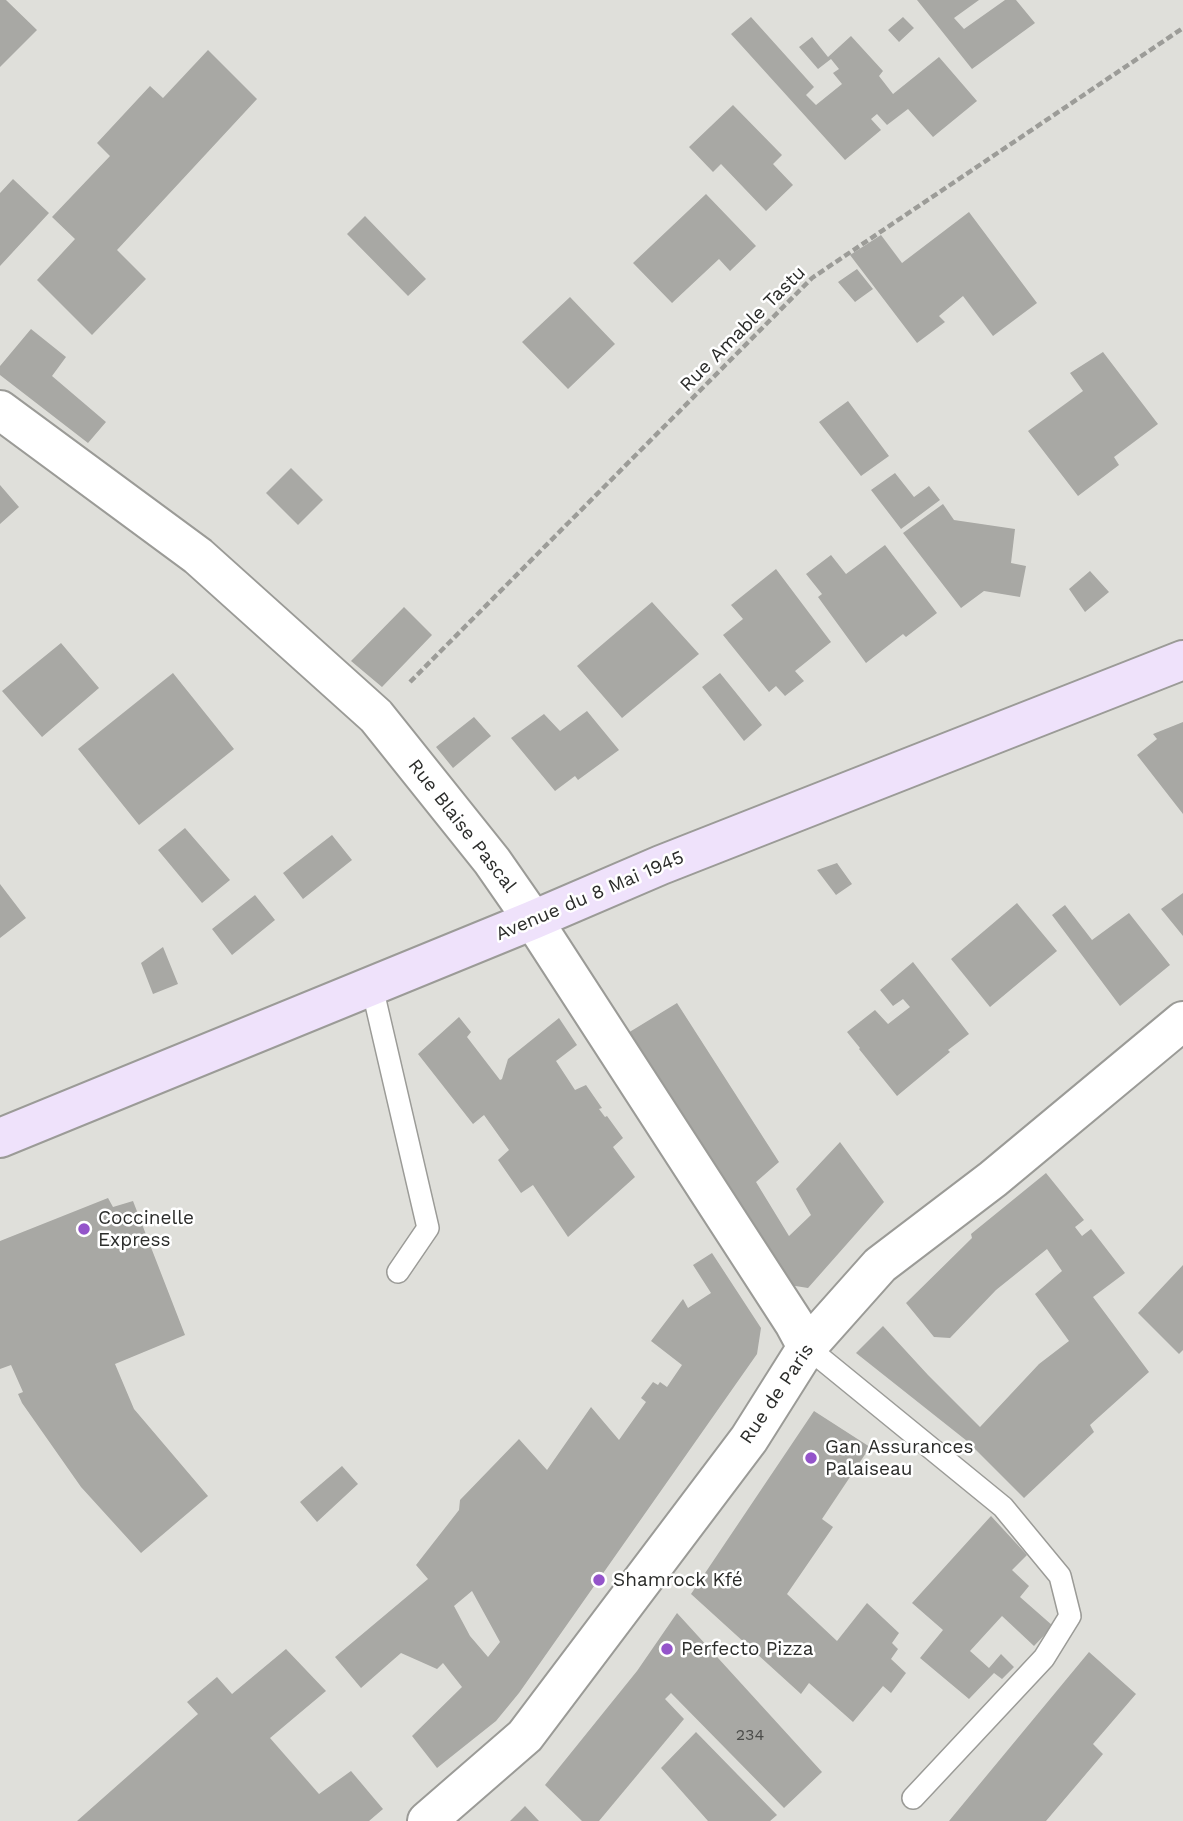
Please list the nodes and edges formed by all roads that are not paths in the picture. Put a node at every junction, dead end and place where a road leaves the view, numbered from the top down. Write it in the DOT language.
graph roads {
  1 [pos="0,410"];
  2 [pos="1183,660"];
  3 [pos="533,920"];
  4 [pos="372,986"];
  5 [pos="1183,1021"];
  6 [pos="0,1138"];
  7 [pos="398,1272"];
  8 [pos="807,1347"];
  9 [pos="914,1798"];
  10 [pos="434,1819"];
  1 -- 3 [label="street, Rue Blaise Pascal"];
  2 -- 3 [label="main road, Avenue du 8 Mai 1945"];
  3 -- 4 [label="main road, Avenue du 8 Mai 1945"];
  3 -- 8 [label="street, Rue Blaise Pascal"];
  4 -- 6 [label="main road, Avenue du 8 Mai 1945"];
  4 -- 7 [label="lane"];
  5 -- 8 [label="street, Rue de Paris"];
  8 -- 9 [label="lane"];
  8 -- 10 [label="street, Rue de Paris"];
}
